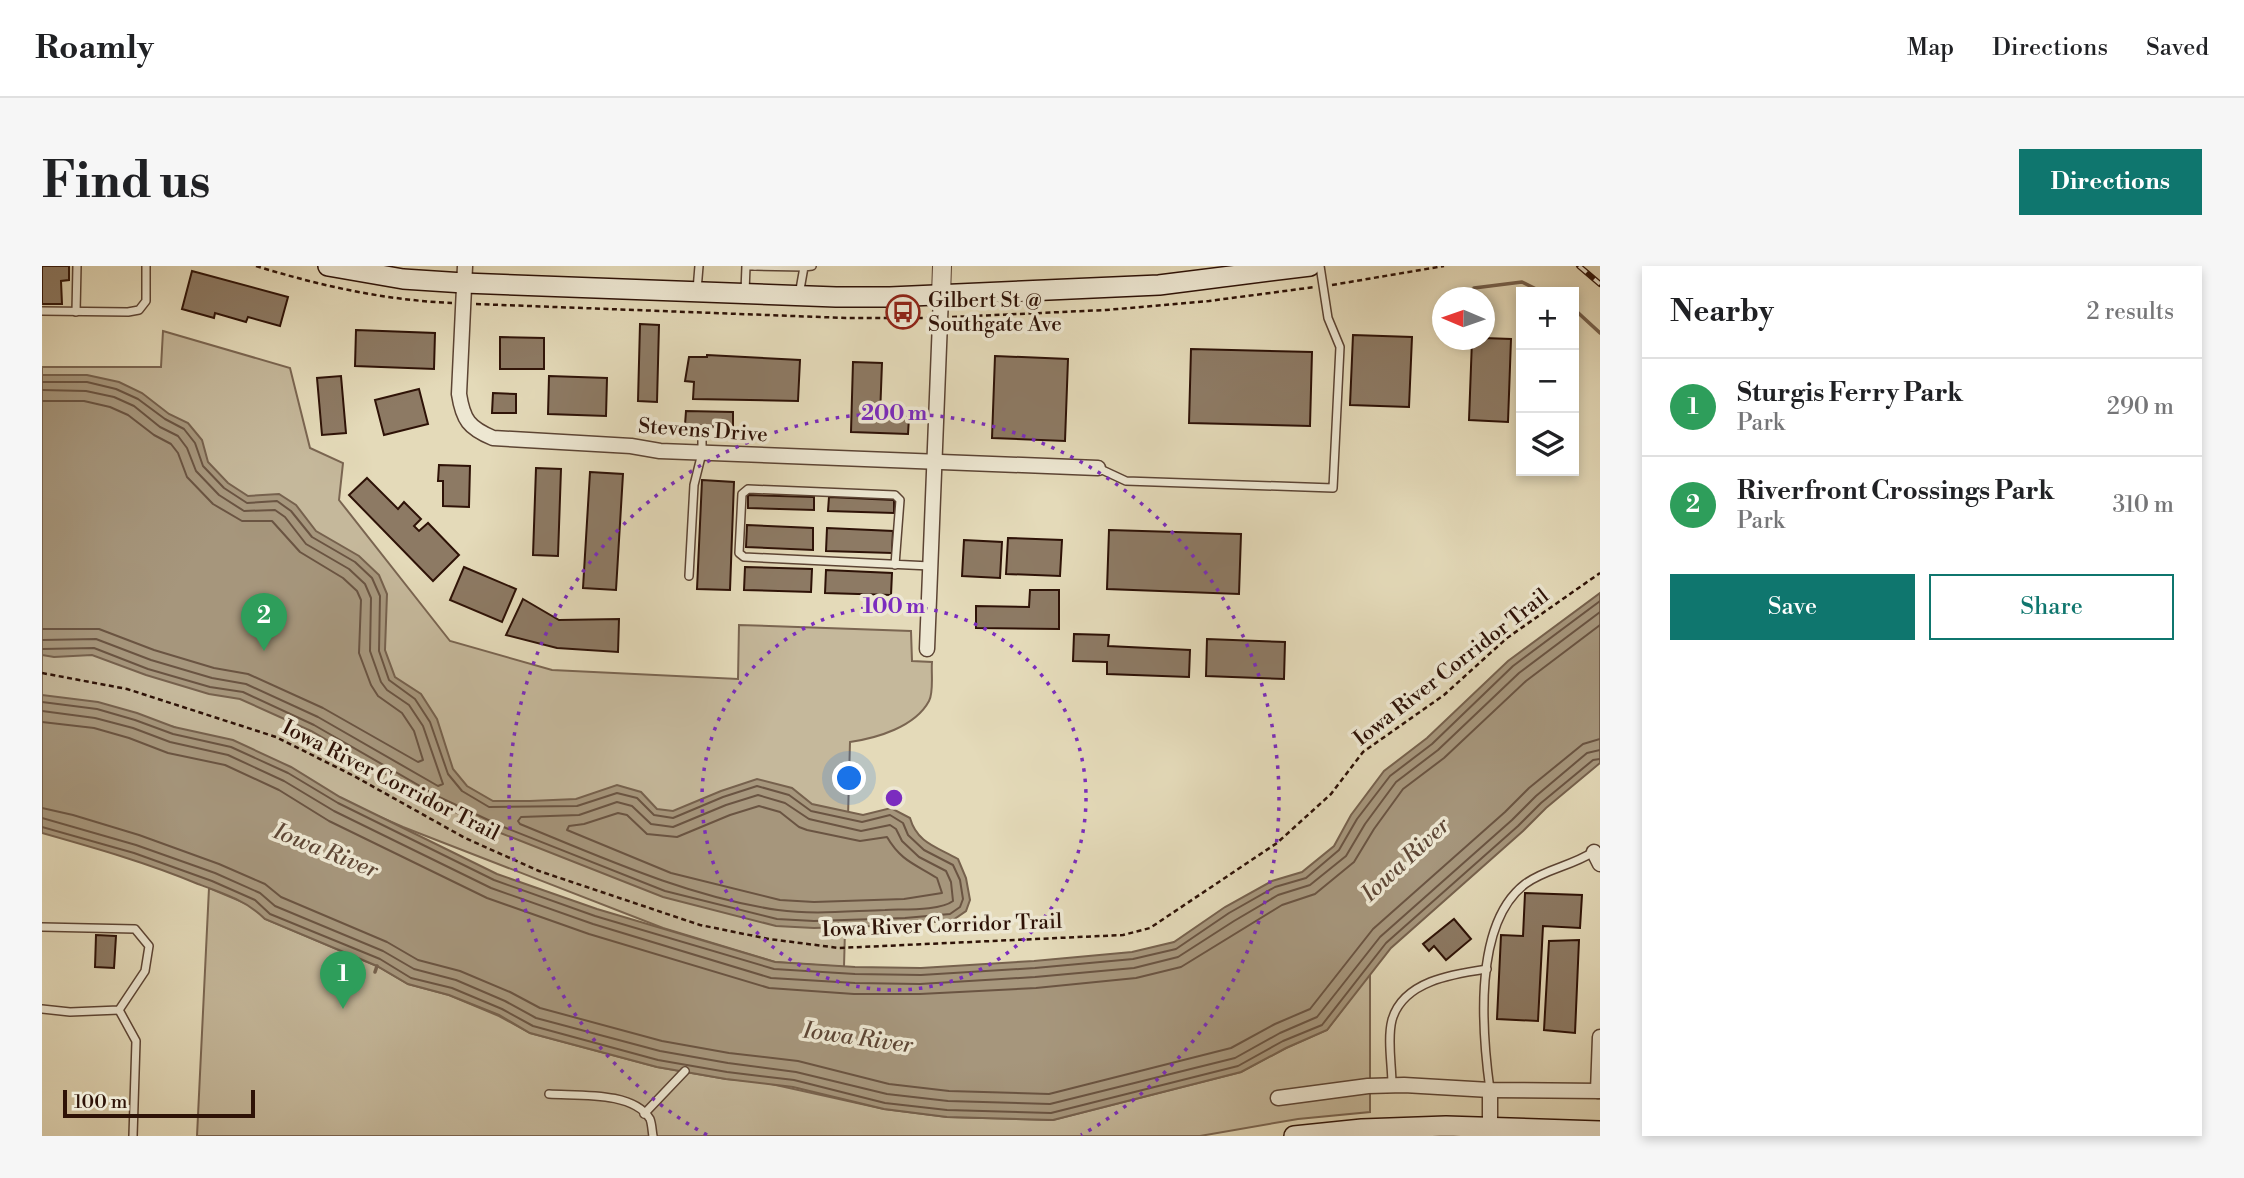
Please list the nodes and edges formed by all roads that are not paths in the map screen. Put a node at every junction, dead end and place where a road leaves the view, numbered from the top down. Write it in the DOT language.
graph roads {
  1 [pos="77,266"];
  2 [pos="146,266"];
  3 [pos="328,266"];
  4 [pos="699,266"];
  5 [pos="755,266"];
  6 [pos="942,266"];
  7 [pos="1310,266"];
  8 [pos="1320,266"];
  9 [pos="808,267"];
  10 [pos="391,271"];
  11 [pos="465,274"];
  12 [pos="697,292"];
  13 [pos="745,293"];
  14 [pos="799,295"];
  15 [pos="941,296"];
  16 [pos="42,312"];
  17 [pos="76,312"];
  18 [pos="675,431"];
  19 [pos="702,431"];
  20 [pos="733,432"];
  21 [pos="702,453"];
  22 [pos="933,463"];
  23 [pos="1098,468"];
  24 [pos="895,565"];
  25 [pos="930,566"];
  26 [pos="689,576"];
  27 [pos="927,649"];
  28 [pos="1597,858"];
  29 [pos="42,927"];
  30 [pos="1486,969"];
  31 [pos="42,1009"];
  32 [pos="119,1010"];
  33 [pos="1600,1037"];
  34 [pos="685,1071"];
  35 [pos="1392,1085"];
  36 [pos="1490,1090"];
  37 [pos="1599,1091"];
  38 [pos="549,1094"];
  39 [pos="1278,1098"];
  40 [pos="644,1114"];
  41 [pos="1600,1131"];
  42 [pos="1490,1132"];
  43 [pos="133,1136"];
  44 [pos="653,1136"];
  45 [pos="1294,1136"];
  1 -- 17 [label="lane"];
  2 -- 17 [label="lane"];
  3 -- 10 [label="main road"];
  4 -- 12 [label="lane"];
  5 -- 9 [label="lane"];
  5 -- 13 [label="lane"];
  6 -- 15 [label="street"];
  7 -- 15 [label="main road"];
  8 -- 23 [label="lane"];
  9 -- 14 [label="lane"];
  10 -- 11 [label="main road"];
  11 -- 12 [label="main road"];
  11 -- 21 [label="street, Stevens Drive"];
  12 -- 13 [label="main road"];
  13 -- 14 [label="main road"];
  14 -- 15 [label="main road"];
  15 -- 22 [label="street"];
  16 -- 17 [label="lane"];
  18 -- 19 [label="lane"];
  19 -- 20 [label="lane"];
  19 -- 21 [label="lane"];
  21 -- 22 [label="street, Stevens Drive"];
  21 -- 26 [label="lane"];
  22 -- 23 [label="street, Stevens Drive"];
  22 -- 25 [label="street"];
  24 -- 24 [label="lane"];
  24 -- 25 [label="lane"];
  25 -- 27 [label="street"];
  28 -- 30 [label="lane"];
  29 -- 32 [label="lane"];
  30 -- 35 [label="lane"];
  30 -- 36 [label="lane"];
  31 -- 32 [label="lane"];
  32 -- 43 [label="lane"];
  33 -- 37 [label="street"];
  34 -- 40 [label="lane"];
  35 -- 36 [label="street"];
  35 -- 39 [label="street"];
  36 -- 37 [label="street"];
  36 -- 42 [label="street"];
  38 -- 40 [label="lane"];
  40 -- 44 [label="lane"];
  41 -- 42 [label="main road"];
  42 -- 45 [label="main road"];
}
